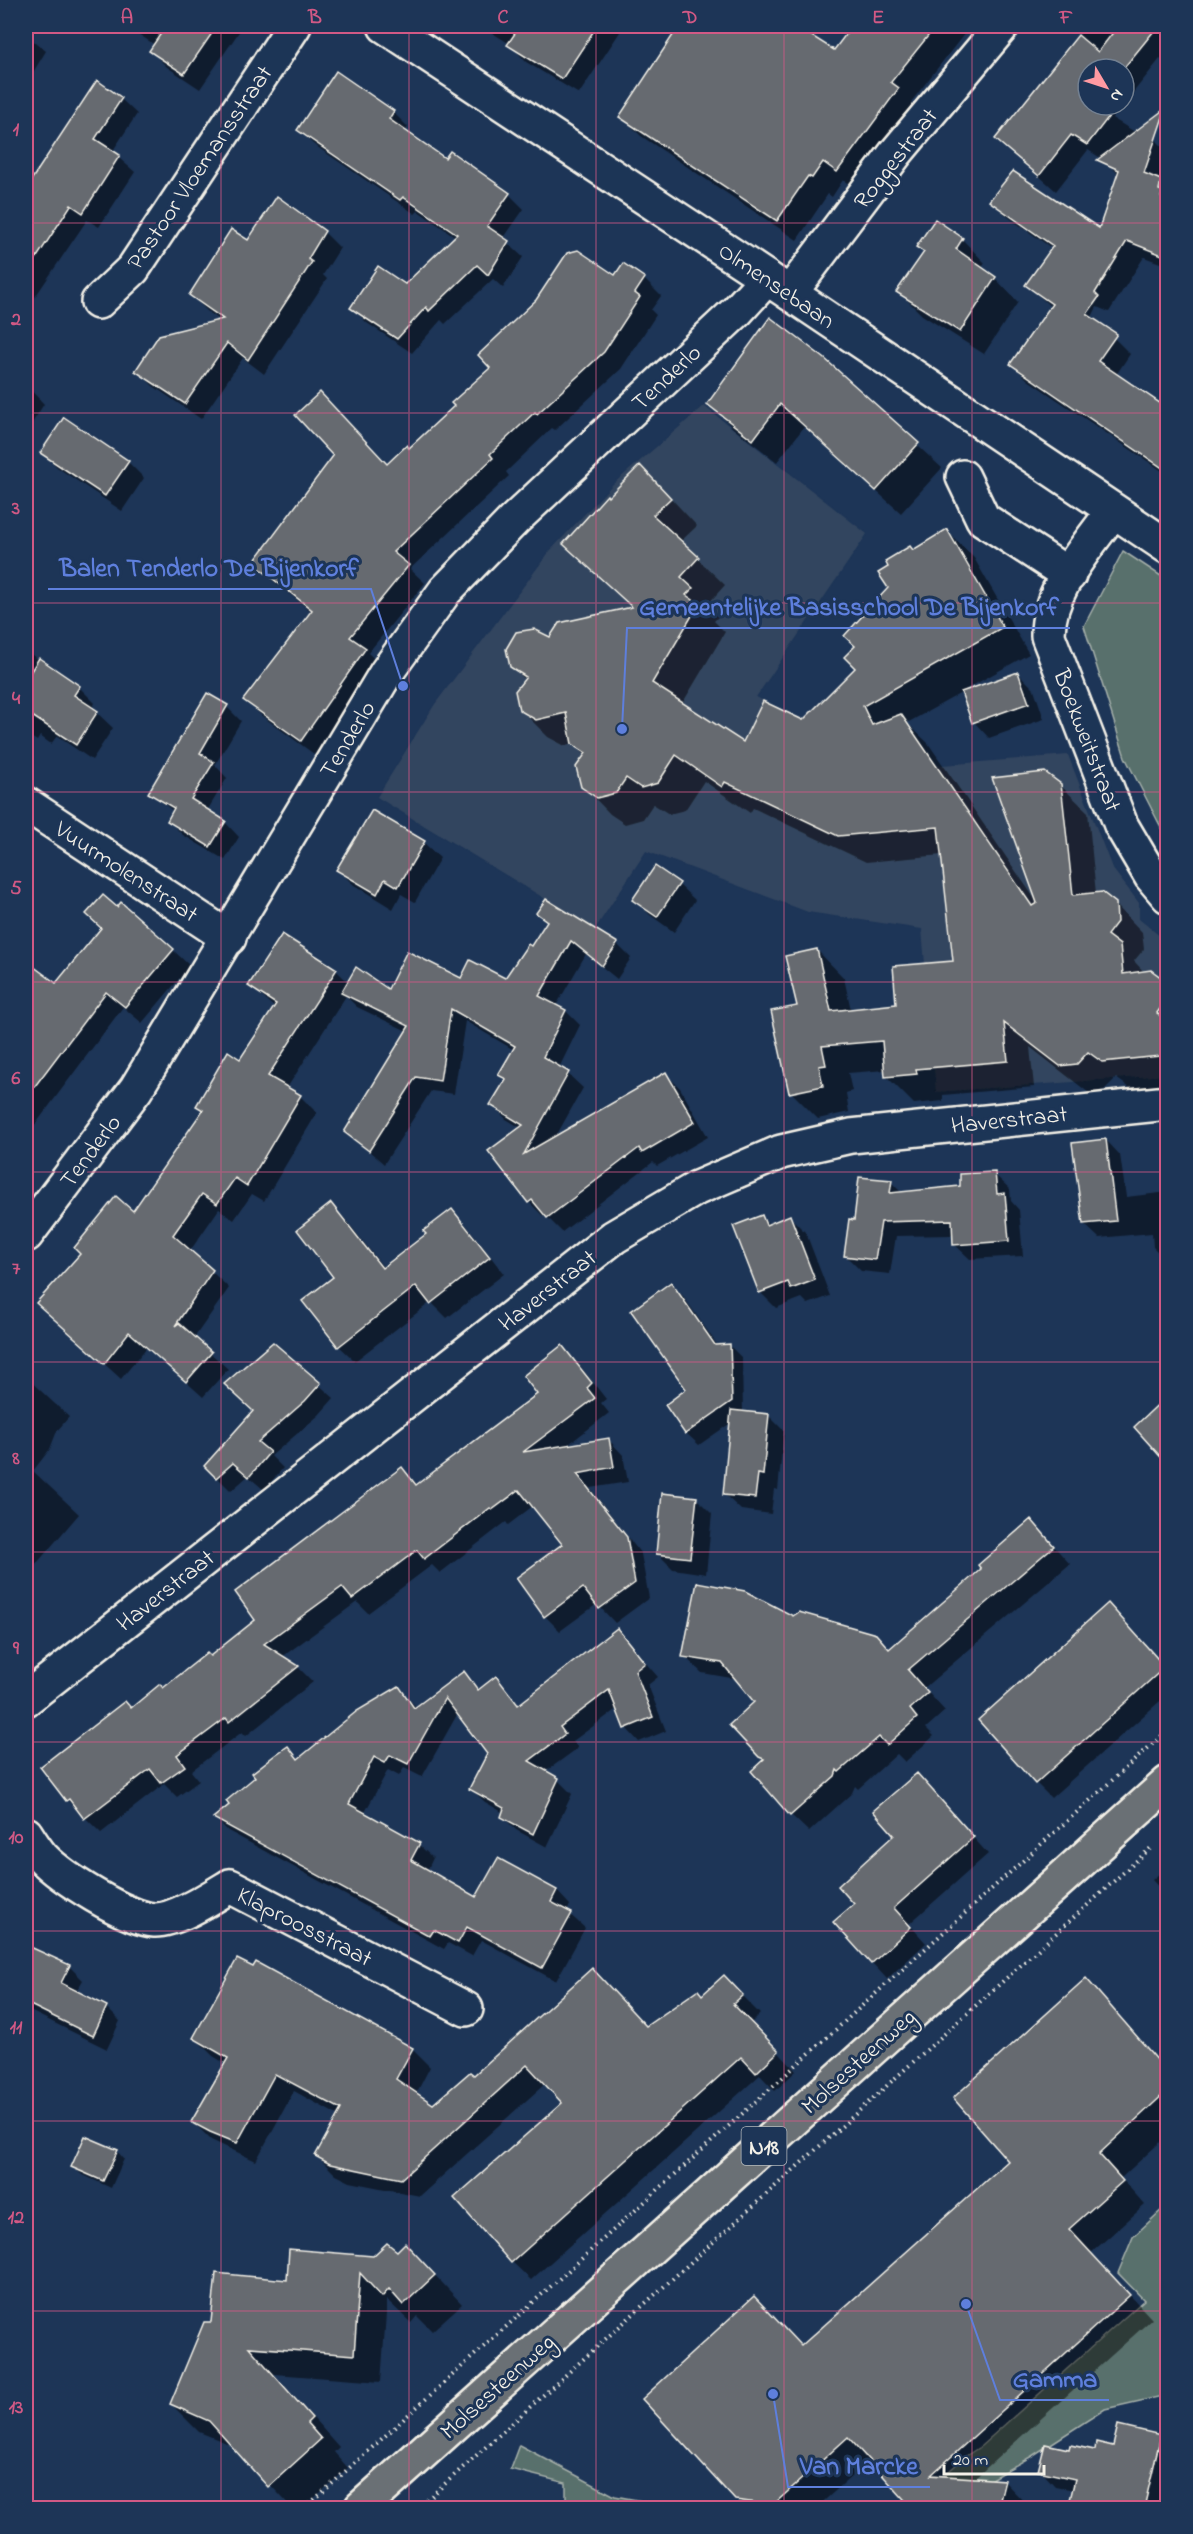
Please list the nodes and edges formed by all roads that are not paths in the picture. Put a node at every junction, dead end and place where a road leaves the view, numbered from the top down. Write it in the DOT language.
graph roads {
  1 [pos="294,26"];
  2 [pos="384,26"];
  3 [pos="1002,26"];
  4 [pos="779,286"];
  5 [pos="98,302"];
  6 [pos="963,477"];
  7 [pos="1113,511"];
  8 [pos="1167,547"];
  9 [pos="1069,575"];
  10 [pos="26,804"];
  11 [pos="1167,896"];
  12 [pos="229,938"];
  13 [pos="1167,1103"];
  14 [pos="26,1235"];
  15 [pos="26,1699"];
  16 [pos="1167,1783"];
  17 [pos="26,1834"];
  18 [pos="466,2009"];
  19 [pos="361,2508"];
  1 -- 5 [label="street, Pastoor Vloemansstraat"];
  2 -- 4 [label="street, Olmensebaan"];
  3 -- 4 [label="street, Roggestraat"];
  4 -- 7 [label="street, Olmensebaan"];
  4 -- 12 [label="street, Tenderlo"];
  6 -- 9 [label="street"];
  7 -- 8 [label="street, Olmensebaan"];
  7 -- 9 [label="street, Boekweitstraat"];
  9 -- 11 [label="street, Boekweitstraat"];
  10 -- 12 [label="street, Vuurmolenstraat"];
  12 -- 14 [label="street, Tenderlo"];
  13 -- 15 [label="street, Haverstraat"];
  16 -- 19 [label="main road, Molsesteenweg / N18"];
  17 -- 18 [label="street, Klaproosstraat"];
}
